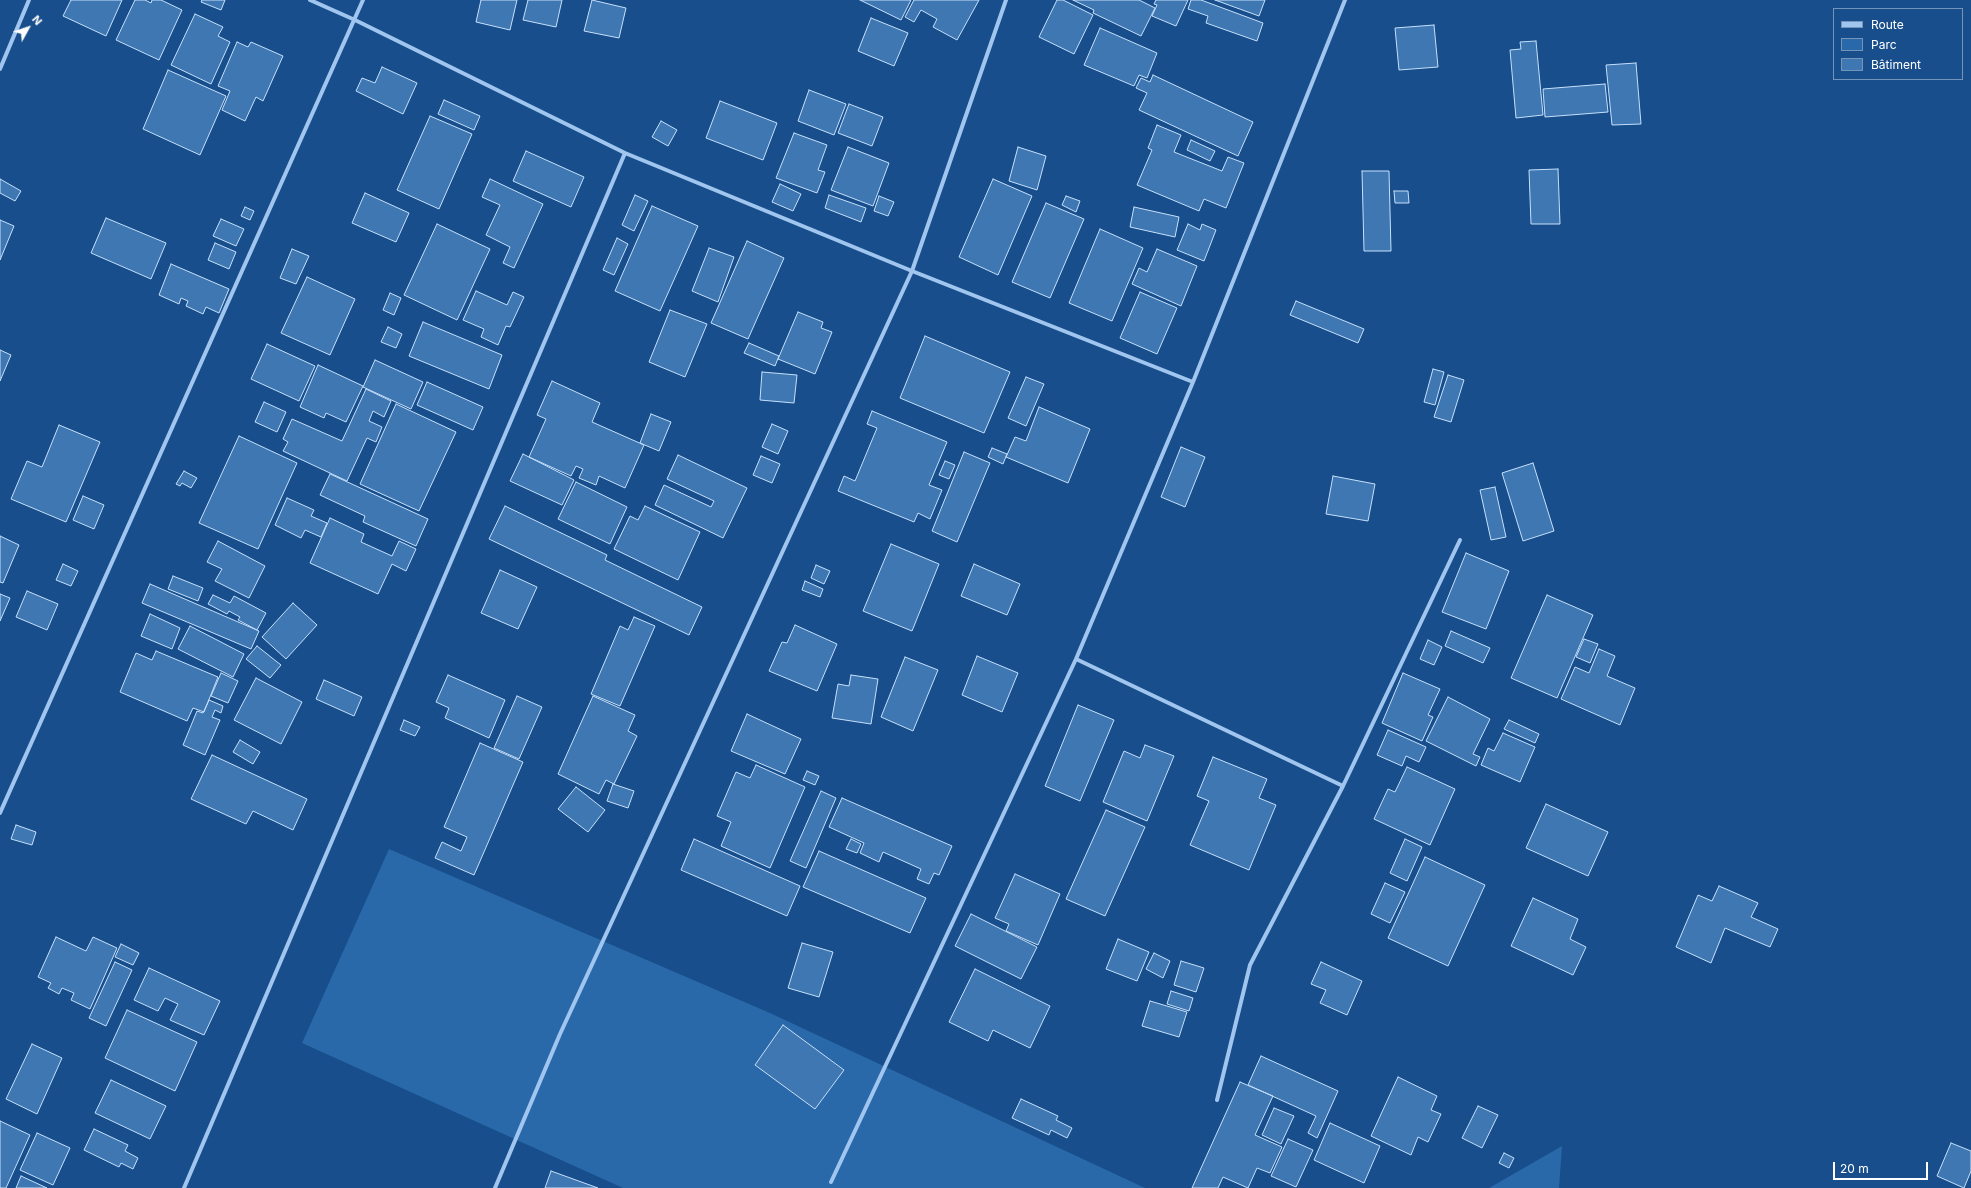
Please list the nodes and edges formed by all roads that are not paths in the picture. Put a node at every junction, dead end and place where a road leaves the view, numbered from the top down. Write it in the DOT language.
graph roads {
  1 [pos="29,0"];
  2 [pos="310,0"];
  3 [pos="363,0"];
  4 [pos="1006,0"];
  5 [pos="1345,0"];
  6 [pos="355,20"];
  7 [pos="0,69"];
  8 [pos="625,153"];
  9 [pos="912,271"];
  10 [pos="1193,382"];
  11 [pos="1460,540"];
  12 [pos="1076,659"];
  13 [pos="1344,786"];
  14 [pos="0,813"];
  15 [pos="1217,1100"];
  16 [pos="831,1182"];
  17 [pos="184,1188"];
  18 [pos="495,1188"];
  1 -- 7 [label="street"];
  2 -- 6 [label="street"];
  3 -- 6 [label="street"];
  4 -- 9 [label="street"];
  5 -- 10 [label="street"];
  6 -- 8 [label="street"];
  6 -- 14 [label="street"];
  8 -- 9 [label="street"];
  8 -- 17 [label="street"];
  9 -- 10 [label="street"];
  9 -- 18 [label="street"];
  10 -- 12 [label="street"];
  11 -- 13 [label="street"];
  12 -- 13 [label="street"];
  12 -- 16 [label="street"];
  13 -- 15 [label="street"];
}
